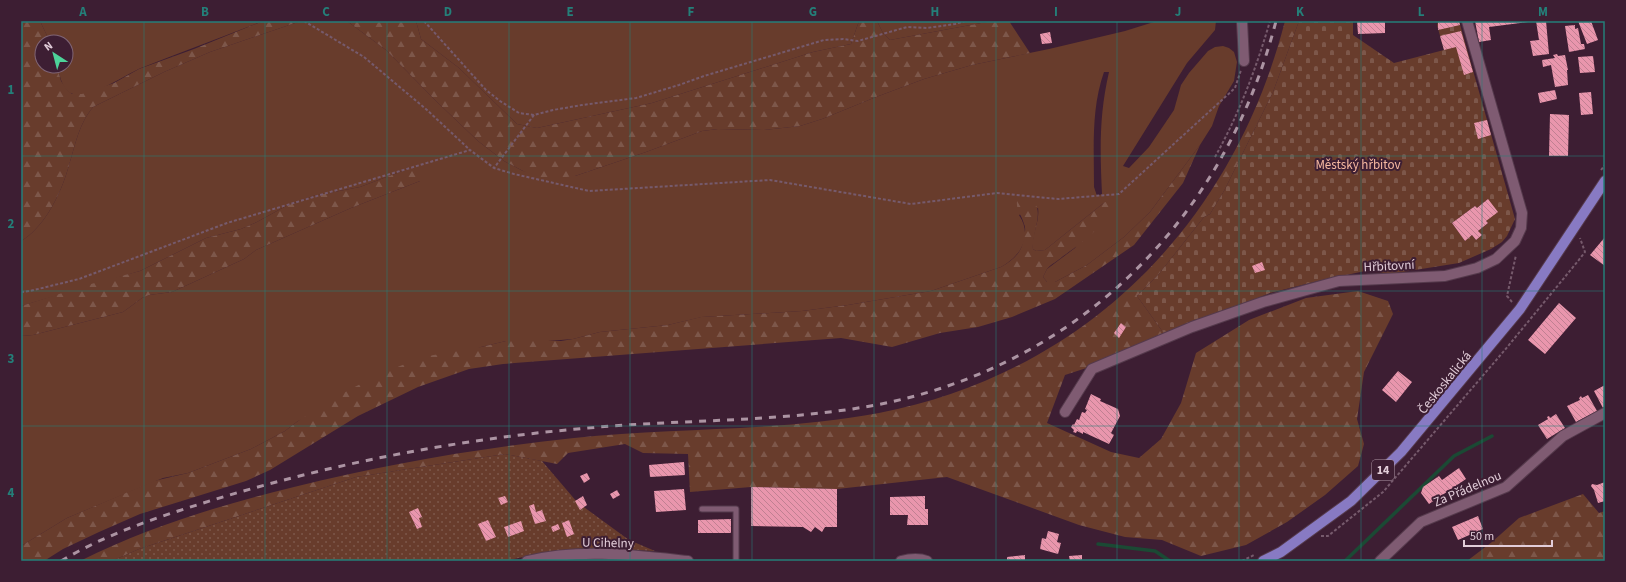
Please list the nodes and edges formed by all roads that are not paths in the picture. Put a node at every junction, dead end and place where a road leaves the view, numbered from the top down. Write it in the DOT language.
graph roads {
  1 [pos="1242,21"];
  2 [pos="1467,21"];
  3 [pos="1244,61"];
  4 [pos="1605,181"];
  5 [pos="1065,412"];
  6 [pos="1605,413"];
  7 [pos="702,509"];
  8 [pos="1262,557"];
  9 [pos="526,561"];
  10 [pos="688,561"];
  11 [pos="736,561"];
  12 [pos="901,561"];
  13 [pos="927,561"];
  14 [pos="1380,561"];
  1 -- 3 [label="street"];
  2 -- 5 [label="street, Hřbitovní"];
  4 -- 8 [label="main road, Českoskalická / 14"];
  6 -- 14 [label="street, Za Přádelnou"];
  7 -- 11 [label="lane"];
  9 -- 10 [label="street, U Cihelny"];
  12 -- 13 [label="street"];
}
